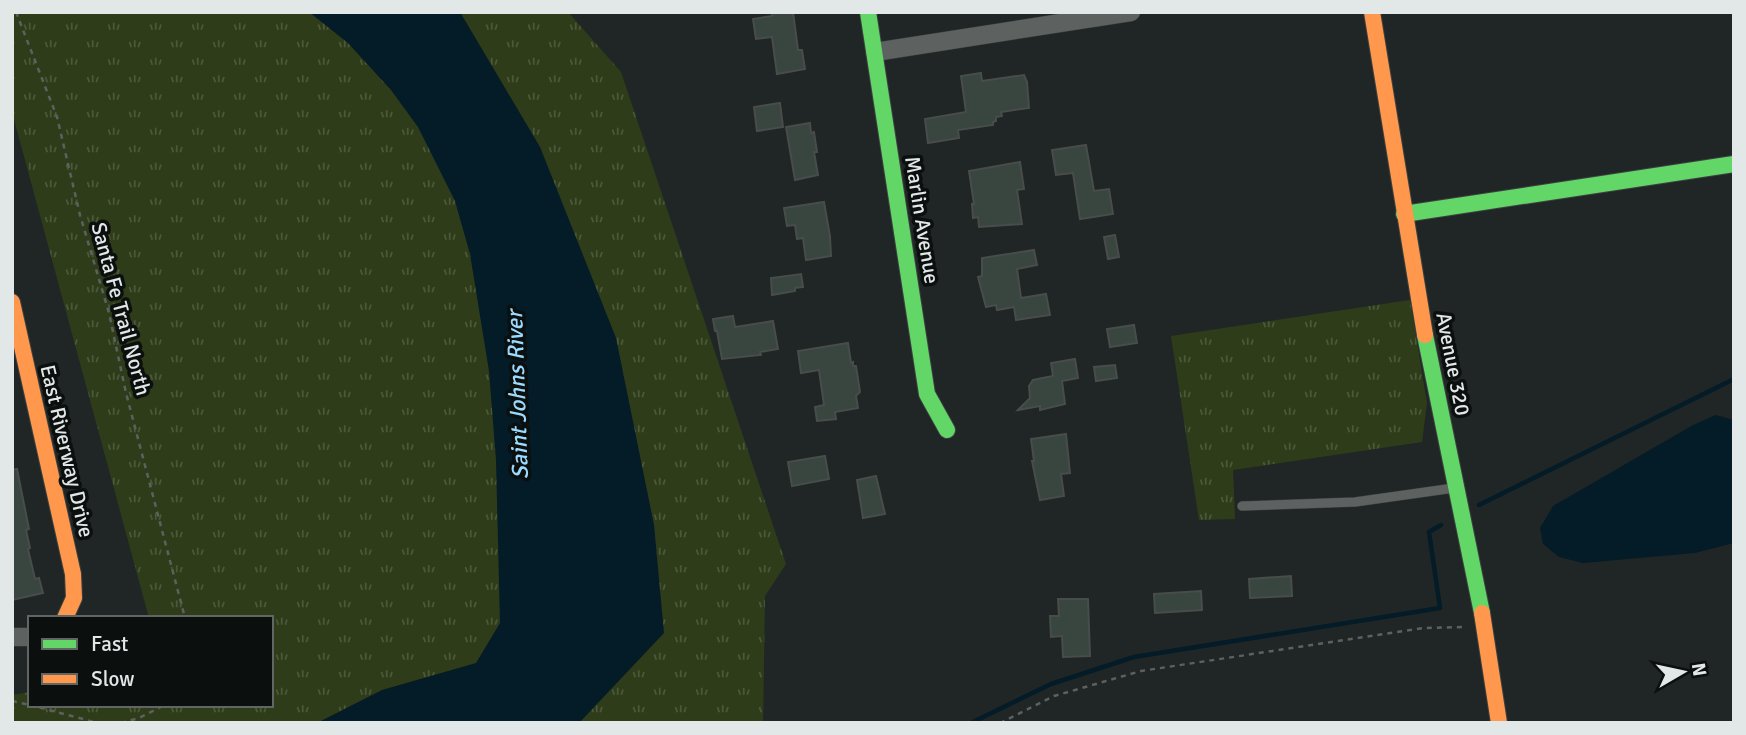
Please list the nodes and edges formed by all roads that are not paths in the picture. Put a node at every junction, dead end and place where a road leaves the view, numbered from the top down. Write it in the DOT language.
graph roads {
  1 [pos="868,12"];
  2 [pos="1131,12"];
  3 [pos="1372,12"];
  4 [pos="874,52"];
  5 [pos="1734,164"];
  6 [pos="1404,214"];
  7 [pos="12,302"];
  8 [pos="947,430"];
  9 [pos="1456,488"];
  10 [pos="1242,506"];
  11 [pos="67,614"];
  12 [pos="1499,723"];
  1 -- 4 [label="street, Marlin Avenue"];
  2 -- 4 [label="street"];
  3 -- 6 [label="street, Avenue 320"];
  4 -- 8 [label="street, Marlin Avenue"];
  5 -- 6 [label="street"];
  6 -- 9 [label="street, Avenue 320"];
  7 -- 11 [label="street, East Riverway Drive"];
  9 -- 10 [label="lane"];
  9 -- 12 [label="street, Avenue 320"];
}
